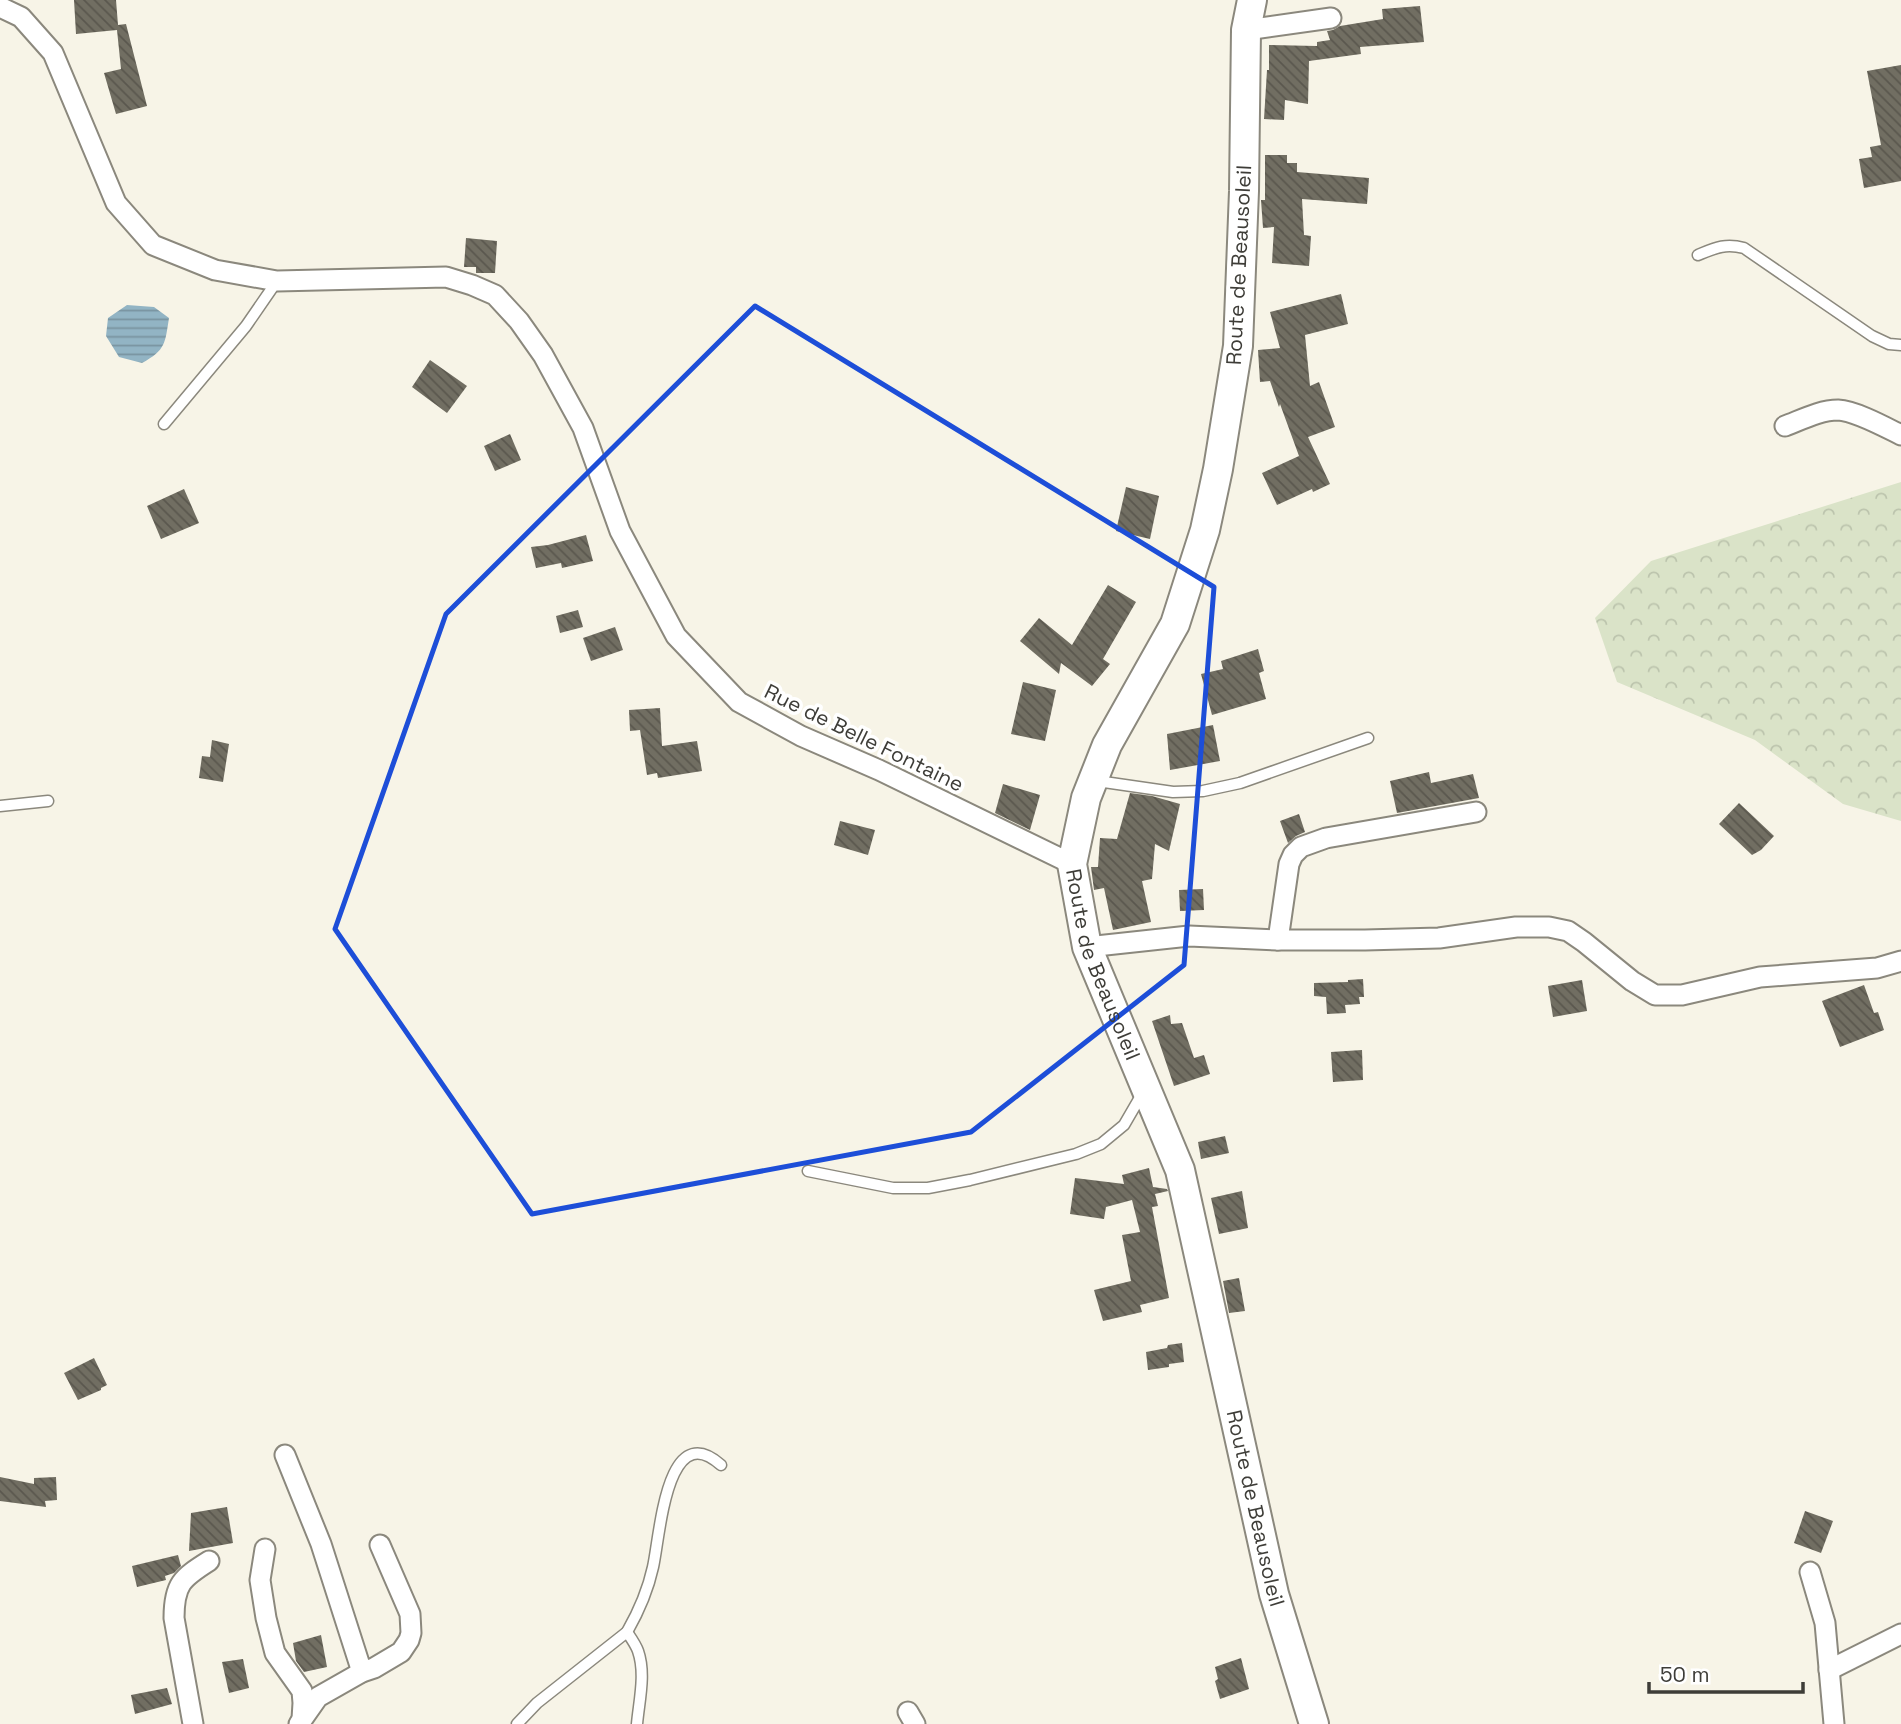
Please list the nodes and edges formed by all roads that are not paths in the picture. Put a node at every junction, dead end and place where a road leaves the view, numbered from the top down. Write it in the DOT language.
graph roads {
  1 [pos="1252,0"];
  2 [pos="0,7"];
  3 [pos="1331,18"];
  4 [pos="1246,30"];
  5 [pos="1698,255"];
  6 [pos="277,281"];
  7 [pos="1901,345"];
  8 [pos="164,424"];
  9 [pos="1785,426"];
  10 [pos="1901,435"];
  11 [pos="1368,738"];
  12 [pos="1093,780"];
  13 [pos="48,801"];
  14 [pos="0,806"];
  15 [pos="1476,812"];
  16 [pos="1072,864"];
  17 [pos="1278,940"];
  18 [pos="1087,947"];
  19 [pos="1901,961"];
  20 [pos="1147,1086"];
  21 [pos="808,1171"];
  22 [pos="285,1455"];
  23 [pos="721,1465"];
  24 [pos="380,1545"];
  25 [pos="265,1549"];
  26 [pos="209,1561"];
  27 [pos="1810,1572"];
  28 [pos="627,1632"];
  29 [pos="1901,1634"];
  30 [pos="1829,1670"];
  31 [pos="362,1672"];
  32 [pos="300,1722"];
  33 [pos="192,1724"];
  34 [pos="517,1724"];
  35 [pos="636,1724"];
  36 [pos="1314,1724"];
  37 [pos="1834,1724"];
  1 -- 4 [label="street, Route de Beausoleil"];
  2 -- 6 [label="street, Rue de Belle Fontaine"];
  3 -- 4 [label="street"];
  4 -- 12 [label="street, Route de Beausoleil"];
  5 -- 7 [label="lane"];
  6 -- 8 [label="lane"];
  6 -- 16 [label="street, Rue de Belle Fontaine"];
  9 -- 10 [label="street"];
  11 -- 12 [label="lane"];
  12 -- 16 [label="street, Route de Beausoleil"];
  13 -- 14 [label="lane"];
  15 -- 17 [label="street"];
  16 -- 18 [label="street, Route de Beausoleil"];
  17 -- 18 [label="street"];
  17 -- 19 [label="street"];
  18 -- 20 [label="street, Route de Beausoleil"];
  20 -- 21 [label="lane"];
  20 -- 36 [label="street, Route de Beausoleil"];
  22 -- 31 [label="street"];
  23 -- 28 [label="lane"];
  24 -- 31 [label="street"];
  25 -- 32 [label="street"];
  26 -- 33 [label="street"];
  27 -- 30 [label="street"];
  28 -- 34 [label="lane"];
  28 -- 35 [label="lane"];
  29 -- 30 [label="street"];
  30 -- 37 [label="street"];
  31 -- 32 [label="street"];
}
